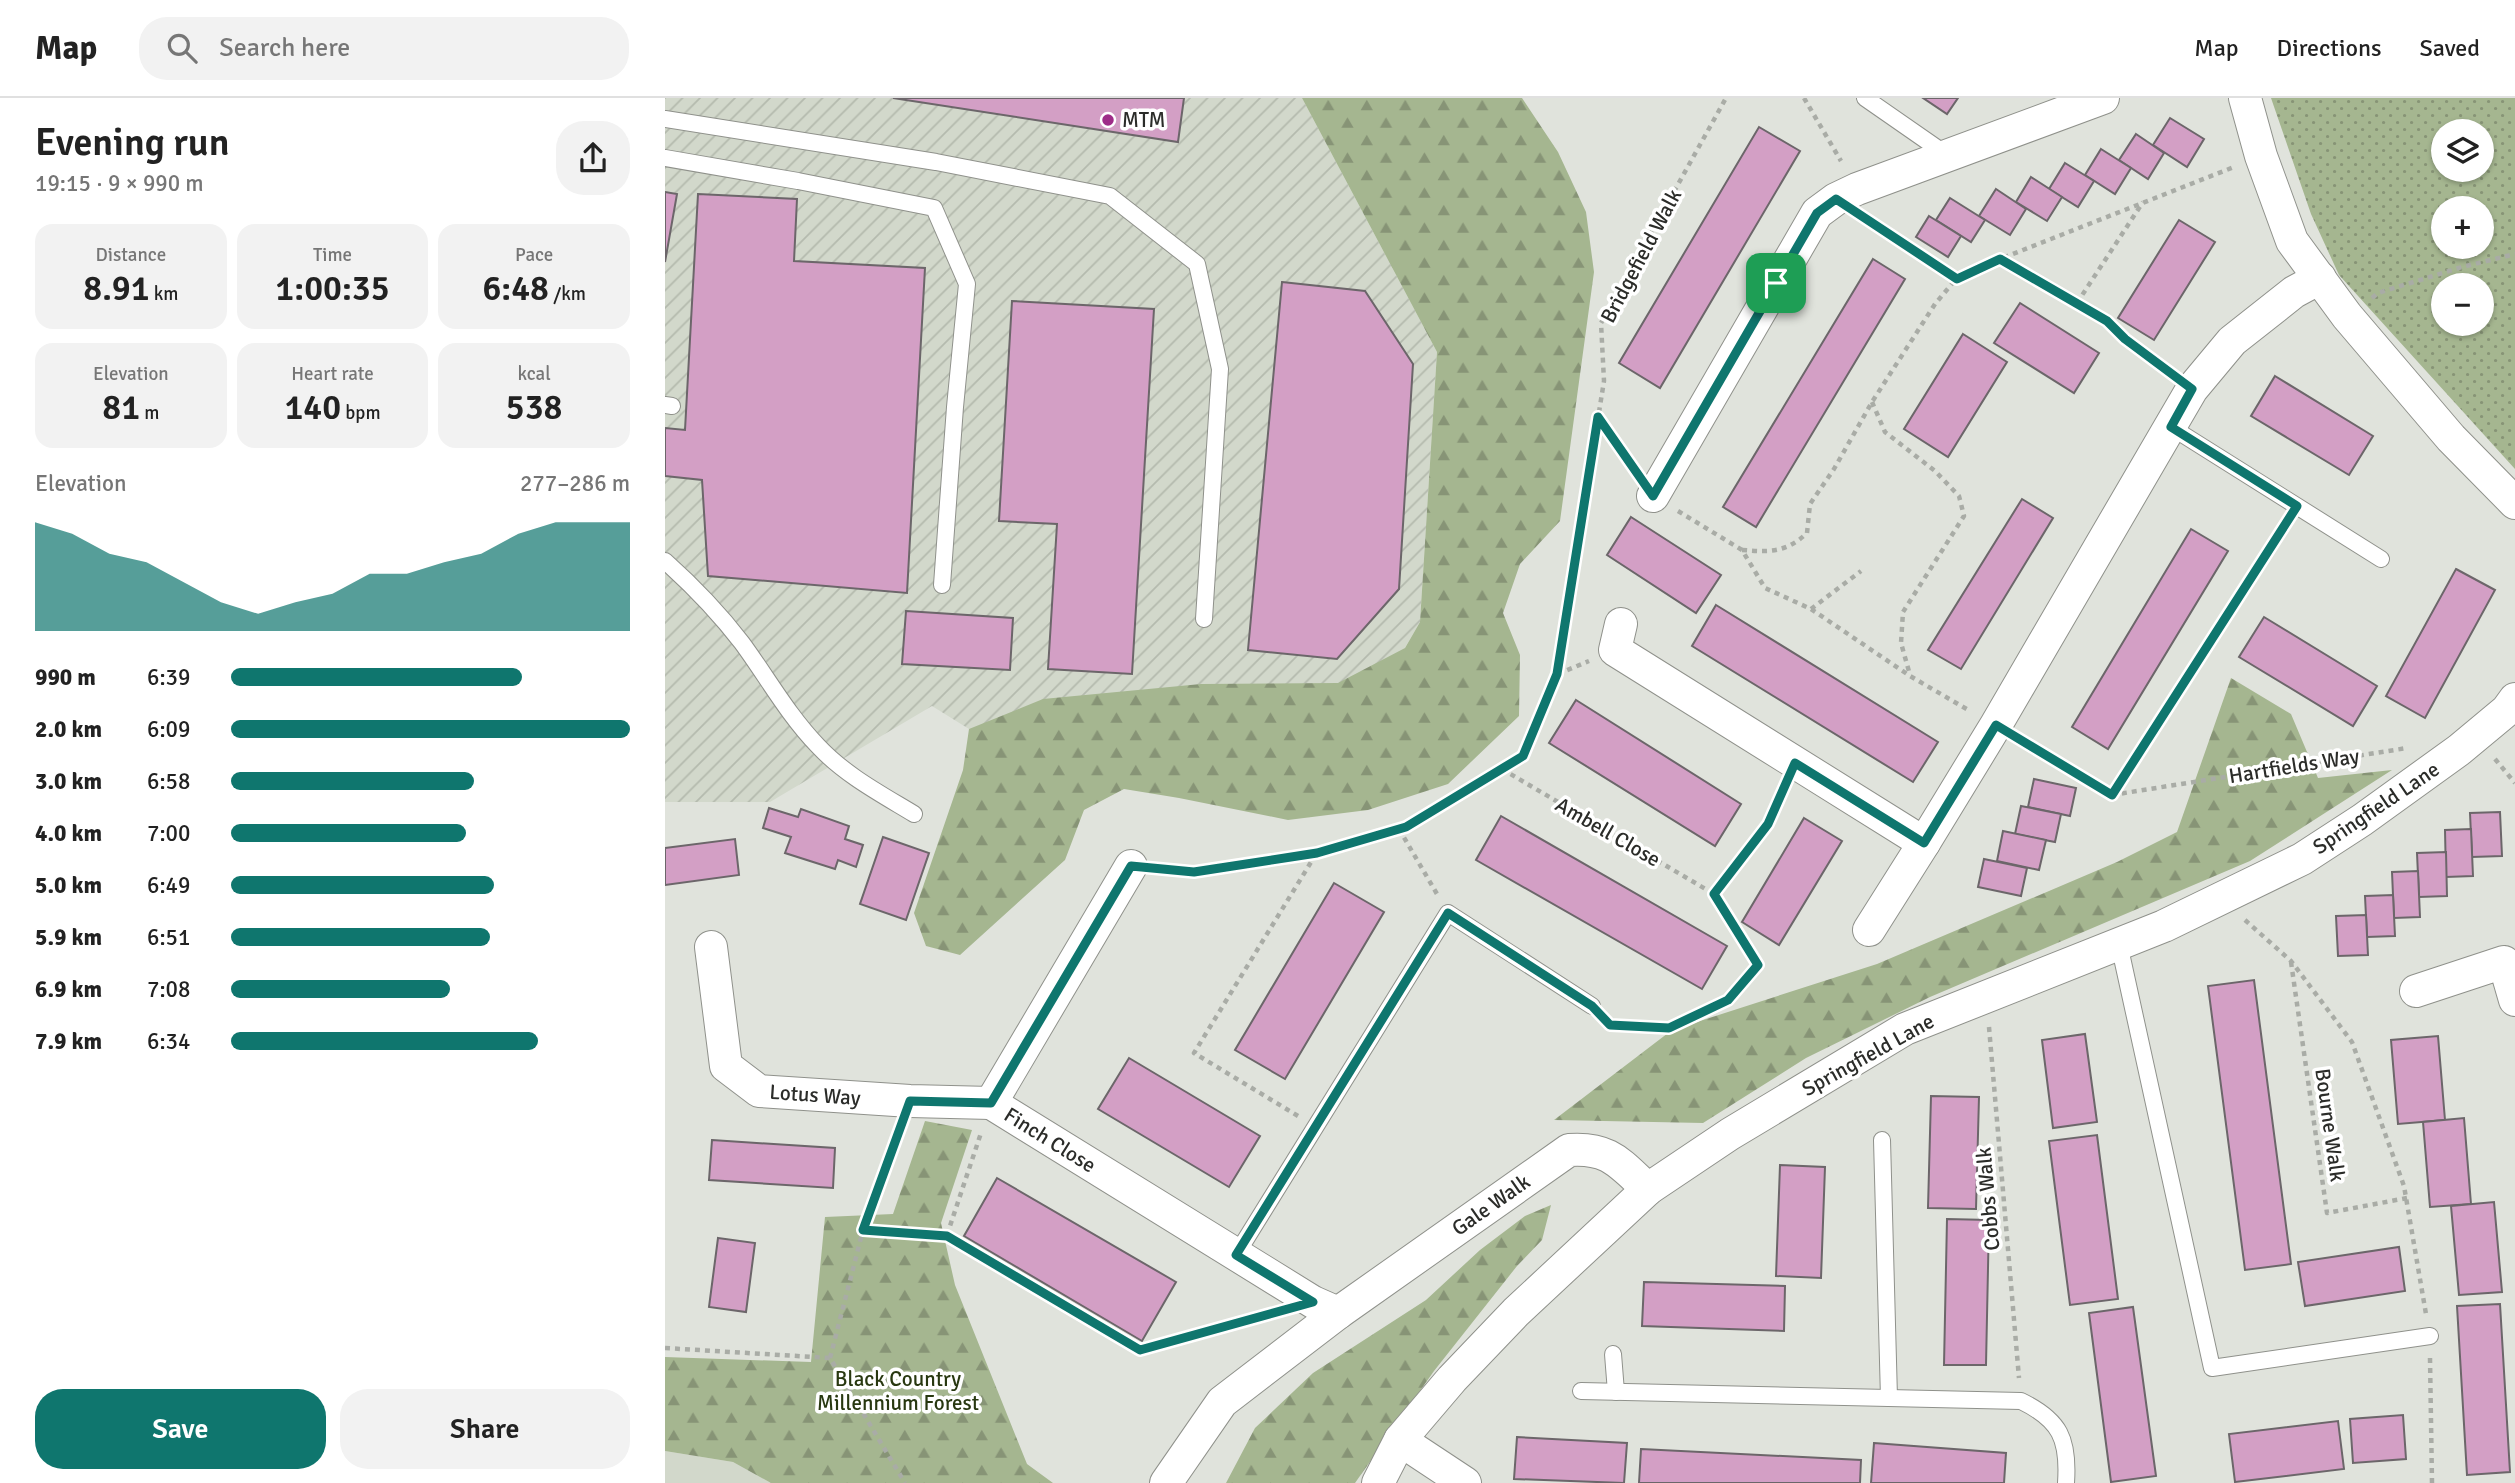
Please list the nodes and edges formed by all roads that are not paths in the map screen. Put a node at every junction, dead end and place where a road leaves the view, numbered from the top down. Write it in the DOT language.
graph roads {
  1 [pos="1865,98"];
  2 [pos="2103,98"];
  3 [pos="2245,98"];
  4 [pos="665,119"];
  5 [pos="1949,157"];
  6 [pos="665,158"];
  7 [pos="2320,278"];
  8 [pos="2171,427"];
  9 [pos="1653,496"];
  10 [pos="2515,502"];
  11 [pos="2381,559"];
  12 [pos="665,561"];
  13 [pos="942,584"];
  14 [pos="1204,620"];
  15 [pos="1621,624"];
  16 [pos="2515,699"];
  17 [pos="914,814"];
  18 [pos="1924,843"];
  19 [pos="1131,866"];
  20 [pos="1869,930"];
  21 [pos="2119,944"];
  22 [pos="711,947"];
  23 [pos="2416,990"];
  24 [pos="2515,1000"];
  25 [pos="1592,1006"];
  26 [pos="991,1103"];
  27 [pos="1882,1140"];
  28 [pos="1648,1189"];
  29 [pos="1236,1255"];
  30 [pos="1325,1308"];
  31 [pos="2430,1336"];
  32 [pos="1613,1354"];
  33 [pos="1581,1391"];
  34 [pos="1616,1392"];
  35 [pos="1889,1398"];
  36 [pos="1400,1440"];
  37 [pos="1166,1483"];
  38 [pos="1378,1483"];
  39 [pos="1465,1483"];
  40 [pos="2066,1483"];
  1 -- 5 [label="lane"];
  2 -- 5 [label="street"];
  3 -- 7 [label="street"];
  4 -- 14 [label="lane"];
  5 -- 9 [label="street"];
  6 -- 13 [label="lane"];
  7 -- 8 [label="street"];
  7 -- 10 [label="street"];
  8 -- 11 [label="lane"];
  8 -- 18 [label="street"];
  12 -- 17 [label="lane"];
  15 -- 18 [label="street"];
  16 -- 21 [label="street, Springfield Lane"];
  18 -- 20 [label="street"];
  19 -- 26 [label="street, Finch Close"];
  21 -- 28 [label="street, Springfield Lane"];
  21 -- 31 [label="lane"];
  22 -- 26 [label="street, Lotus Way"];
  23 -- 24 [label="street"];
  25 -- 29 [label="lane"];
  26 -- 29 [label="street, Finch Close"];
  27 -- 35 [label="lane"];
  28 -- 30 [label="street, Gale Walk"];
  28 -- 36 [label="street, Springfield Lane"];
  29 -- 30 [label="street"];
  30 -- 37 [label="street, Gale Walk"];
  32 -- 34 [label="lane"];
  33 -- 34 [label="lane"];
  34 -- 35 [label="lane"];
  35 -- 40 [label="lane"];
  36 -- 38 [label="street, Springfield Lane"];
  36 -- 39 [label="street"];
}
